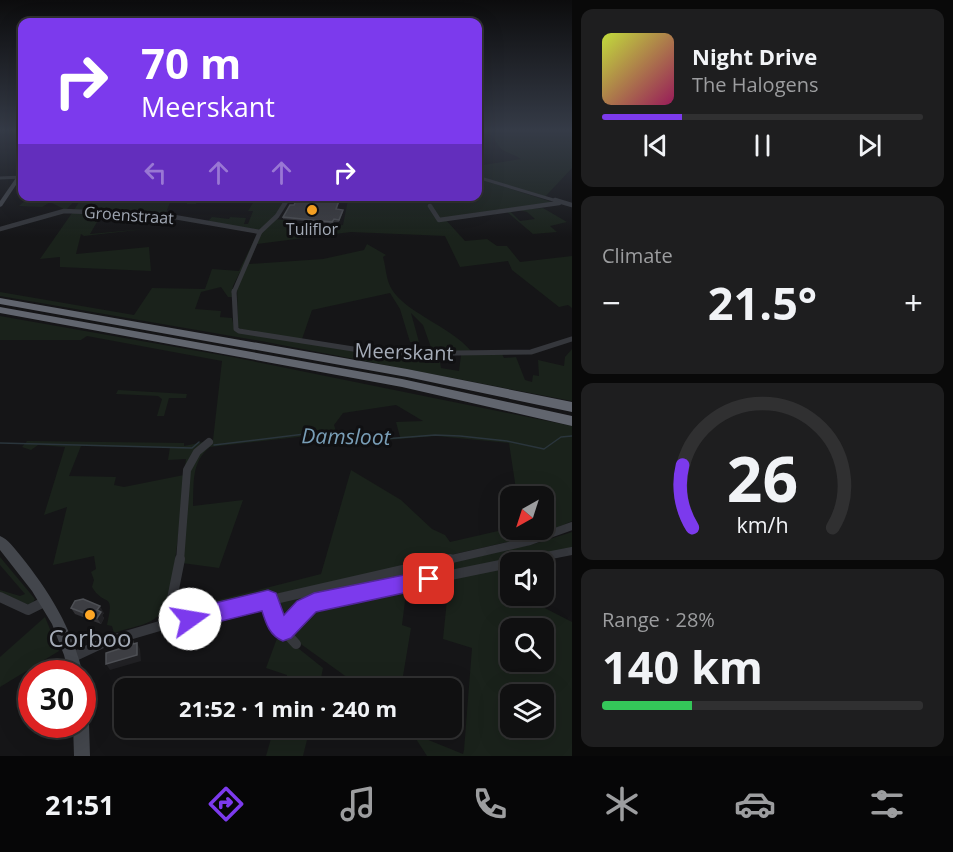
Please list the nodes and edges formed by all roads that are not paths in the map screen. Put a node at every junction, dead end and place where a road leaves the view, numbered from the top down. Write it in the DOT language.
graph roads {
  1 [pos="18,176"];
  2 [pos="0,178"];
  3 [pos="482,179"];
  4 [pos="18,181"];
  5 [pos="287,201"];
  6 [pos="559,203"];
  7 [pos="0,205"];
  8 [pos="570,205"];
  9 [pos="430,206"];
  10 [pos="0,229"];
  11 [pos="260,232"];
  12 [pos="0,301"];
  13 [pos="0,310"];
  14 [pos="572,339"];
  15 [pos="572,407"];
  16 [pos="572,421"];
  17 [pos="209,442"];
  18 [pos="572,526"];
  19 [pos="0,541"];
  20 [pos="572,551"];
  21 [pos="554,554"];
  22 [pos="500,565"];
  23 [pos="0,597"];
  24 [pos="268,600"];
  25 [pos="46,601"];
  26 [pos="170,623"];
  27 [pos="283,631"];
  28 [pos="296,644"];
  29 [pos="73,657"];
  30 [pos="74,660"];
  31 [pos="81,738"];
  32 [pos="82,756"];
  1 -- 2 [label="street"];
  3 -- 6 [label="street"];
  4 -- 7 [label="main road"];
  5 -- 11 [label="street"];
  6 -- 8 [label="street"];
  6 -- 9 [label="street"];
  10 -- 11 [label="street, Groenstraat"];
  11 -- 14 [label="street, Meerskant"];
  12 -- 15 [label="highway"];
  13 -- 16 [label="highway"];
  17 -- 26 [label="street"];
  18 -- 24 [label="street"];
  19 -- 25 [label="main road"];
  20 -- 21 [label="street"];
  22 -- 27 [label="street"];
  23 -- 25 [label="street"];
  24 -- 26 [label="street"];
  24 -- 27 [label="street"];
  25 -- 29 [label="main road"];
  26 -- 29 [label="street"];
  27 -- 28 [label="street"];
  29 -- 30 [label="main road"];
  31 -- 32 [label="main road"];
}
